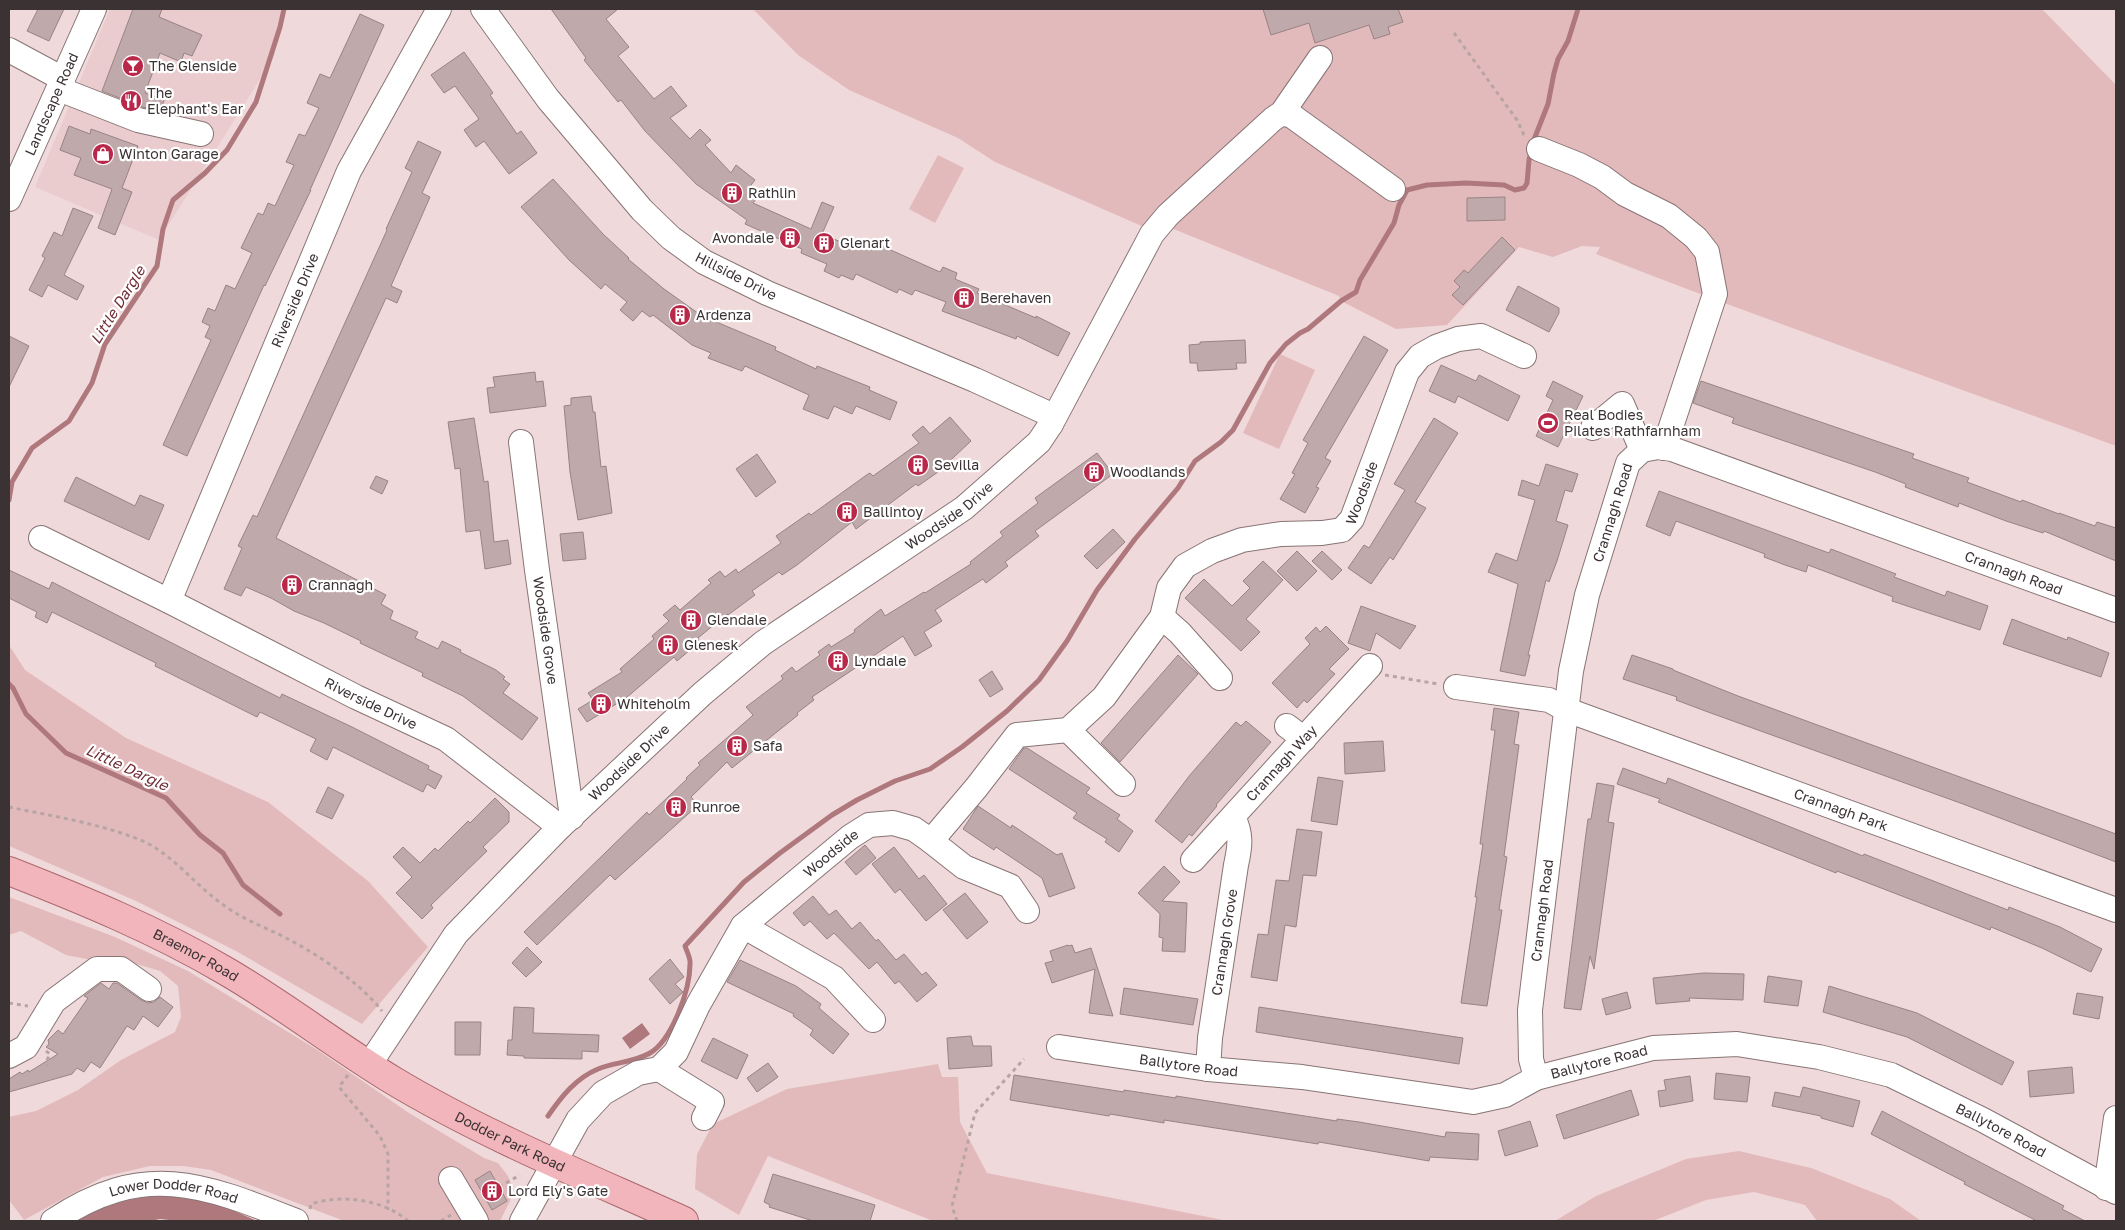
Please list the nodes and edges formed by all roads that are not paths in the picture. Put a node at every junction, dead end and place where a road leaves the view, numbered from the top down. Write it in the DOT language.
graph roads {
  1 [pos="94,9"];
  2 [pos="439,9"];
  3 [pos="483,9"];
  4 [pos="9,50"];
  5 [pos="1320,58"];
  6 [pos="61,84"];
  7 [pos="1282,113"];
  8 [pos="201,134"];
  9 [pos="1531,144"];
  10 [pos="1393,189"];
  11 [pos="9,199"];
  12 [pos="1524,356"];
  13 [pos="1593,428"];
  14 [pos="1045,433"];
  15 [pos="521,442"];
  16 [pos="1653,449"];
  17 [pos="41,538"];
  18 [pos="169,600"];
  19 [pos="2116,610"];
  20 [pos="1162,617"];
  21 [pos="1376,670"];
  22 [pos="1220,678"];
  23 [pos="1456,687"];
  24 [pos="1566,710"];
  25 [pos="1068,730"];
  26 [pos="1123,784"];
  27 [pos="1233,817"];
  28 [pos="566,822"];
  29 [pos="931,840"];
  30 [pos="1193,860"];
  31 [pos="9,871"];
  32 [pos="2116,910"];
  33 [pos="1027,911"];
  34 [pos="743,926"];
  35 [pos="148,989"];
  36 [pos="873,1020"];
  37 [pos="1059,1047"];
  38 [pos="9,1056"];
  39 [pos="360,1068"];
  40 [pos="659,1070"];
  41 [pos="1208,1070"];
  42 [pos="1536,1078"];
  43 [pos="704,1118"];
  44 [pos="2116,1118"];
  45 [pos="554,1162"];
  46 [pos="451,1179"];
  47 [pos="2111,1190"];
  48 [pos="302,1217"];
  49 [pos="53,1221"];
  50 [pos="476,1221"];
  51 [pos="522,1221"];
  52 [pos="684,1221"];
  1 -- 6 [label="street, Landscape Road"];
  2 -- 18 [label="street, Riverside Drive"];
  3 -- 14 [label="street, Hillside Drive"];
  4 -- 6 [label="street"];
  5 -- 7 [label="street"];
  6 -- 8 [label="street"];
  6 -- 11 [label="street, Landscape Road"];
  7 -- 10 [label="street"];
  7 -- 14 [label="street"];
  9 -- 16 [label="street"];
  12 -- 20 [label="street, Woodside"];
  13 -- 16 [label="street"];
  14 -- 28 [label="street, Woodside Drive"];
  15 -- 28 [label="street, Woodside Grove"];
  16 -- 19 [label="street, Crannagh Road"];
  16 -- 24 [label="street, Crannagh Road"];
  17 -- 18 [label="street, Riverside Drive"];
  18 -- 28 [label="street, Riverside Drive"];
  20 -- 22 [label="street"];
  20 -- 25 [label="street, Woodside"];
  21 -- 27 [label="street, Crannagh Way"];
  23 -- 24 [label="street, Crannagh Park"];
  24 -- 32 [label="street, Crannagh Park"];
  24 -- 42 [label="street, Crannagh Road"];
  25 -- 26 [label="street"];
  25 -- 29 [label="street"];
  27 -- 30 [label="street, Crannagh Way"];
  27 -- 41 [label="street, Crannagh Grove"];
  28 -- 39 [label="street, Woodside Drive"];
  29 -- 33 [label="street, Woodside"];
  29 -- 34 [label="street, Woodside"];
  31 -- 39 [label="main road, Braemor Road"];
  34 -- 36 [label="street"];
  34 -- 40 [label="street, Woodside"];
  35 -- 38 [label="street"];
  37 -- 41 [label="street, Ballytore Road"];
  39 -- 45 [label="main road, Dodder Park Road"];
  40 -- 43 [label="street"];
  40 -- 45 [label="street"];
  41 -- 42 [label="street, Ballytore Road"];
  42 -- 47 [label="street, Ballytore Road"];
  44 -- 47 [label="street"];
  45 -- 51 [label="street"];
  45 -- 52 [label="main road, Dodder Park Road"];
  46 -- 50 [label="street"];
  48 -- 49 [label="street, Lower Dodder Road"];
}
